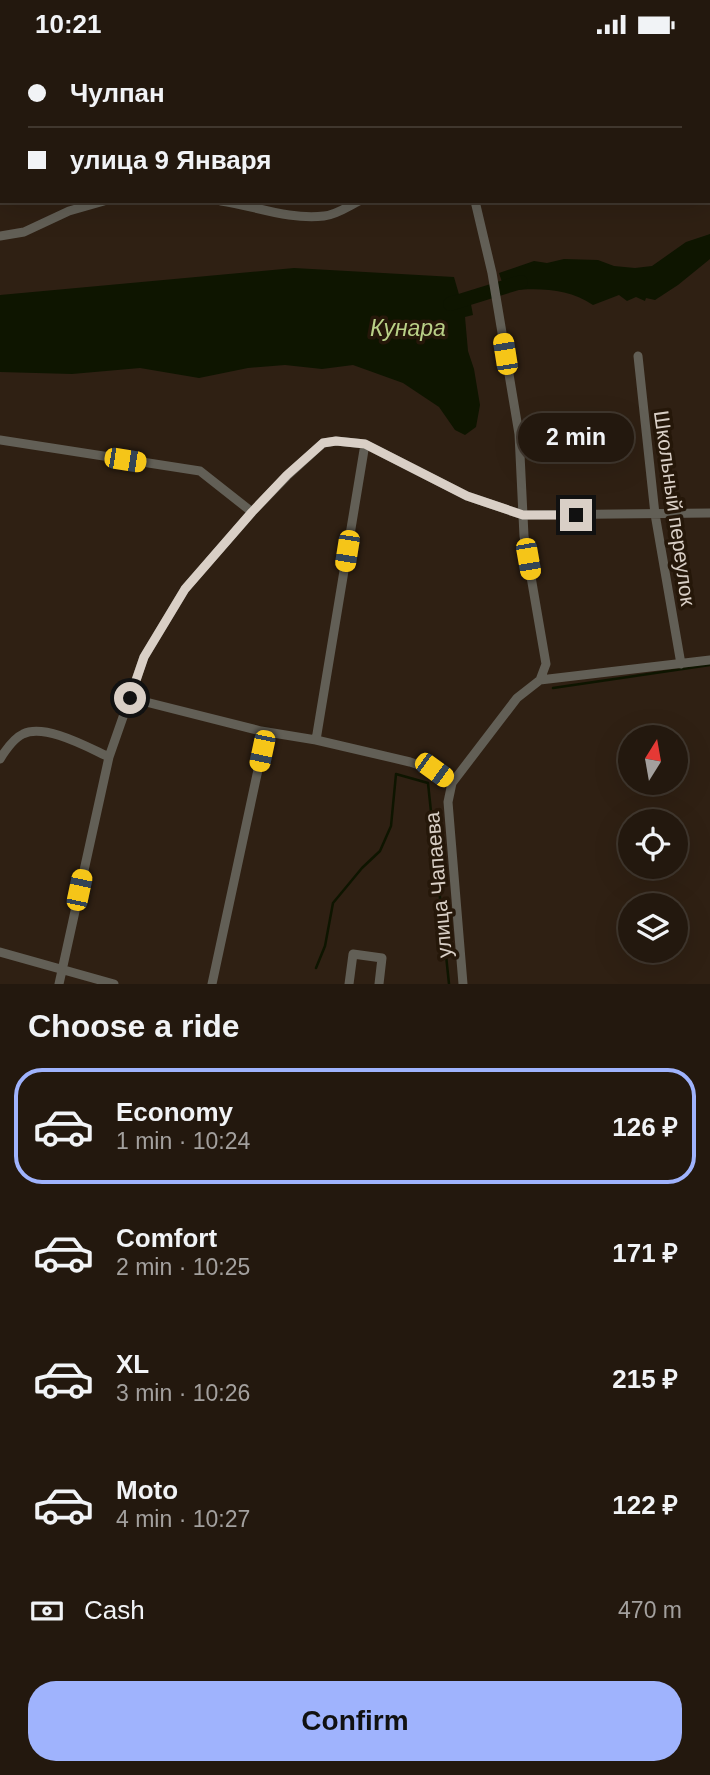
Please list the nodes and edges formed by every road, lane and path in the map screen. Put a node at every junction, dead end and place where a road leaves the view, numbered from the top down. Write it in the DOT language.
graph roads {
  1 [pos="97,203"];
  2 [pos="251,203"];
  3 [pos="355,203"];
  4 [pos="475,203"];
  5 [pos="0,236"];
  6 [pos="638,356"];
  7 [pos="0,440"];
  8 [pos="365,444"];
  9 [pos="252,512"];
  10 [pos="710,513"];
  11 [pos="523,515"];
  12 [pos="655,515"];
  13 [pos="710,660"];
  14 [pos="681,664"];
  15 [pos="540,680"];
  16 [pos="130,698"];
  17 [pos="261,731"];
  18 [pos="316,740"];
  19 [pos="109,757"];
  20 [pos="0,759"];
  21 [pos="452,783"];
  22 [pos="0,952"];
  23 [pos="62,970"];
  24 [pos="59,984"];
  25 [pos="114,984"];
  26 [pos="212,984"];
  27 [pos="349,984"];
  28 [pos="379,984"];
  29 [pos="463,984"];
  1 -- 5 [label="street"];
  2 -- 3 [label="street"];
  4 -- 11 [label="street"];
  6 -- 12 [label="street, Школьный переулок"];
  7 -- 9 [label="street"];
  8 -- 9 [label="street"];
  8 -- 11 [label="street"];
  8 -- 18 [label="street"];
  9 -- 16 [label="street"];
  10 -- 12 [label="street"];
  11 -- 12 [label="street"];
  11 -- 15 [label="street"];
  12 -- 14 [label="street, Школьный переулок"];
  13 -- 14 [label="street"];
  14 -- 15 [label="street"];
  15 -- 21 [label="street"];
  16 -- 17 [label="street"];
  16 -- 19 [label="street"];
  17 -- 18 [label="street"];
  17 -- 26 [label="street"];
  18 -- 21 [label="street"];
  19 -- 20 [label="street"];
  19 -- 23 [label="street"];
  21 -- 29 [label="street, улица Чапаева"];
  22 -- 23 [label="street"];
  23 -- 24 [label="street"];
  23 -- 25 [label="street"];
  27 -- 28 [label="street"];
}
